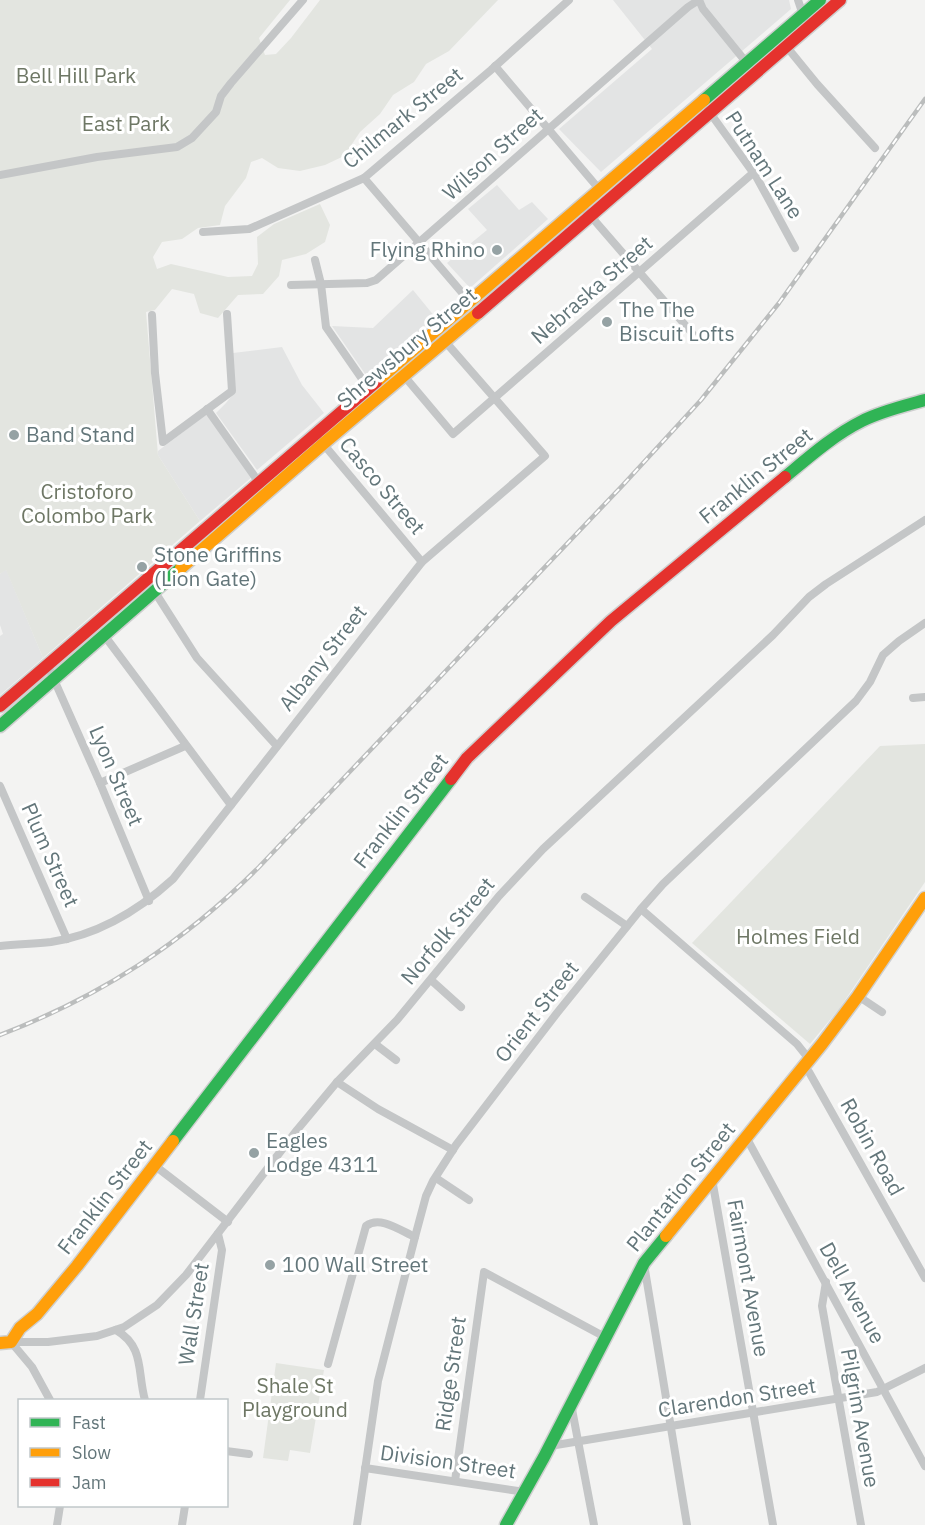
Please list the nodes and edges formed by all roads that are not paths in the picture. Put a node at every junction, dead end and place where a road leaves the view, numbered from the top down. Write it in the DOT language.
graph roads {
  1 [pos="303,0"];
  2 [pos="569,0"];
  3 [pos="699,0"];
  4 [pos="798,0"];
  5 [pos="820,0"];
  6 [pos="840,0"];
  7 [pos="806,20"];
  8 [pos="786,46"];
  9 [pos="746,62"];
  10 [pos="495,66"];
  11 [pos="701,101"];
  12 [pos="709,112"];
  13 [pos="549,128"];
  14 [pos="874,148"];
  15 [pos="753,173"];
  16 [pos="0,175"];
  17 [pos="364,177"];
  18 [pos="599,189"];
  19 [pos="582,206"];
  20 [pos="590,216"];
  21 [pos="203,232"];
  22 [pos="420,243"];
  23 [pos="795,249"];
  24 [pos="315,260"];
  25 [pos="640,273"];
  26 [pos="321,284"];
  27 [pos="291,285"];
  28 [pos="470,302"];
  29 [pos="227,314"];
  30 [pos="152,315"];
  31 [pos="692,333"];
  32 [pos="441,337"];
  33 [pos="405,377"];
  34 [pos="369,388"];
  35 [pos="494,398"];
  36 [pos="925,400"];
  37 [pos="207,409"];
  38 [pos="315,434"];
  39 [pos="323,444"];
  40 [pos="259,482"];
  41 [pos="268,493"];
  42 [pos="925,520"];
  43 [pos="422,562"];
  44 [pos="147,580"];
  45 [pos="154,591"];
  46 [pos="925,623"];
  47 [pos="104,635"];
  48 [pos="48,666"];
  49 [pos="54,678"];
  50 [pos="925,697"];
  51 [pos="913,698"];
  52 [pos="0,706"];
  53 [pos="0,726"];
  54 [pos="185,746"];
  55 [pos="277,746"];
  56 [pos="100,783"];
  57 [pos="0,786"];
  58 [pos="231,805"];
  59 [pos="585,897"];
  60 [pos="925,898"];
  61 [pos="149,901"];
  62 [pos="641,909"];
  63 [pos="627,926"];
  64 [pos="67,939"];
  65 [pos="0,946"];
  66 [pos="431,980"];
  67 [pos="858,996"];
  68 [pos="461,1007"];
  69 [pos="882,1012"];
  70 [pos="375,1044"];
  71 [pos="396,1060"];
  72 [pos="806,1063"];
  73 [pos="337,1082"];
  74 [pos="746,1137"];
  75 [pos="453,1150"];
  76 [pos="154,1166"];
  77 [pos="436,1178"];
  78 [pos="712,1179"];
  79 [pos="469,1200"];
  80 [pos="228,1222"];
  81 [pos="218,1234"];
  82 [pos="415,1237"];
  83 [pos="644,1263"];
  84 [pos="925,1278"];
  85 [pos="826,1281"];
  86 [pos="116,1330"];
  87 [pos="605,1336"];
  88 [pos="5,1342"];
  89 [pos="328,1364"];
  90 [pos="925,1368"];
  91 [pos="883,1388"];
  92 [pos="49,1399"];
  93 [pos="145,1399"];
  94 [pos="200,1399"];
  95 [pos="839,1399"];
  96 [pos="571,1402"];
  97 [pos="753,1413"];
  98 [pos="670,1427"];
  99 [pos="579,1442"];
  100 [pos="550,1446"];
  101 [pos="228,1451"];
  102 [pos="249,1454"];
  103 [pos="925,1466"];
  104 [pos="365,1468"];
  105 [pos="455,1481"];
  106 [pos="525,1492"];
  107 [pos="60,1507"];
  108 [pos="185,1507"];
  109 [pos="57,1525"];
  110 [pos="182,1525"];
  111 [pos="357,1525"];
  112 [pos="506,1525"];
  113 [pos="594,1525"];
  114 [pos="687,1525"];
  115 [pos="773,1525"];
  116 [pos="861,1525"];
  1 -- 16 [label="street"];
  2 -- 10 [label="street, Chilmark Street"];
  3 -- 9 [label="street"];
  3 -- 13 [label="street, Wilson Street"];
  4 -- 7 [label="street"];
  5 -- 7 [label="main road, Shrewsbury Street"];
  6 -- 7 [label="main road, Shrewsbury Street"];
  7 -- 8 [label="main road, Shrewsbury Street"];
  7 -- 9 [label="main road, Shrewsbury Street"];
  8 -- 12 [label="main road, Shrewsbury Street"];
  8 -- 14 [label="street"];
  9 -- 11 [label="main road, Shrewsbury Street"];
  10 -- 13 [label="street"];
  10 -- 17 [label="street, Chilmark Street"];
  11 -- 12 [label="street, Putnam Lane"];
  11 -- 18 [label="main road, Shrewsbury Street"];
  12 -- 15 [label="street, Putnam Lane"];
  12 -- 20 [label="main road, Shrewsbury Street"];
  13 -- 18 [label="street"];
  13 -- 22 [label="street, Wilson Street"];
  15 -- 23 [label="street, Putnam Lane"];
  15 -- 25 [label="street, Nebraska Street"];
  17 -- 21 [label="street, Chilmark Street"];
  17 -- 22 [label="street"];
  18 -- 19 [label="main road, Shrewsbury Street"];
  19 -- 20 [label="street"];
  19 -- 28 [label="main road, Shrewsbury Street"];
  20 -- 25 [label="street"];
  20 -- 32 [label="main road, Shrewsbury Street"];
  22 -- 26 [label="street, Wilson Street"];
  22 -- 28 [label="street"];
  24 -- 26 [label="street"];
  25 -- 31 [label="street"];
  25 -- 35 [label="street, Nebraska Street"];
  26 -- 27 [label="street, Wilson Street"];
  26 -- 34 [label="street"];
  28 -- 32 [label="main road, Shrewsbury Street"];
  29 -- 37 [label="street"];
  30 -- 37 [label="street"];
  32 -- 33 [label="main road, Shrewsbury Street"];
  32 -- 34 [label="main road, Shrewsbury Street"];
  32 -- 35 [label="street"];
  33 -- 35 [label="street, Nebraska Street"];
  33 -- 39 [label="main road, Shrewsbury Street"];
  34 -- 38 [label="main road, Shrewsbury Street"];
  35 -- 43 [label="street, Albany Street"];
  36 -- 76 [label="main road, Franklin Street"];
  37 -- 40 [label="street"];
  38 -- 39 [label="street, Casco Street"];
  38 -- 40 [label="main road, Shrewsbury Street"];
  39 -- 41 [label="main road, Shrewsbury Street"];
  39 -- 43 [label="street, Casco Street"];
  40 -- 41 [label="street"];
  40 -- 44 [label="main road, Shrewsbury Street"];
  41 -- 45 [label="main road, Shrewsbury Street"];
  42 -- 66 [label="street, Norfolk Street"];
  43 -- 55 [label="street, Albany Street"];
  44 -- 45 [label="street"];
  44 -- 48 [label="main road, Shrewsbury Street"];
  45 -- 47 [label="main road, Shrewsbury Street"];
  45 -- 55 [label="street"];
  46 -- 62 [label="street, Orient Street"];
  47 -- 49 [label="main road, Shrewsbury Street"];
  47 -- 54 [label="street"];
  48 -- 49 [label="street, Lyon Street"];
  48 -- 52 [label="main road, Shrewsbury Street"];
  49 -- 53 [label="main road, Shrewsbury Street"];
  49 -- 56 [label="street, Lyon Street"];
  50 -- 51 [label="street"];
  54 -- 56 [label="street"];
  54 -- 58 [label="street"];
  55 -- 58 [label="street, Albany Street"];
  56 -- 61 [label="street, Lyon Street"];
  57 -- 64 [label="street, Plum Street"];
  58 -- 61 [label="street, Albany Street"];
  59 -- 63 [label="street"];
  60 -- 67 [label="main road, Plantation Street"];
  61 -- 64 [label="street, Albany Street"];
  62 -- 63 [label="street, Orient Street"];
  62 -- 72 [label="street, Robin Road"];
  63 -- 75 [label="street, Orient Street"];
  64 -- 65 [label="street, Albany Street"];
  66 -- 68 [label="street"];
  66 -- 70 [label="street, Norfolk Street"];
  67 -- 69 [label="street"];
  67 -- 72 [label="main road, Plantation Street"];
  70 -- 71 [label="street"];
  70 -- 73 [label="street, Norfolk Street"];
  72 -- 74 [label="main road, Plantation Street"];
  72 -- 84 [label="street, Robin Road"];
  73 -- 75 [label="street"];
  73 -- 80 [label="street, Norfolk Street"];
  74 -- 78 [label="main road, Plantation Street"];
  74 -- 85 [label="street, Dell Avenue"];
  75 -- 77 [label="street, Orient Street"];
  76 -- 80 [label="street"];
  76 -- 88 [label="main road, Franklin Street"];
  77 -- 79 [label="street"];
  77 -- 82 [label="street, Orient Street"];
  78 -- 83 [label="main road, Plantation Street"];
  78 -- 97 [label="street, Fairmont Avenue"];
  80 -- 81 [label="street, Norfolk Street"];
  81 -- 86 [label="street, Norfolk Street"];
  81 -- 94 [label="street, Wall Street"];
  82 -- 89 [label="street"];
  82 -- 104 [label="street, Orient Street"];
  83 -- 87 [label="main road, Plantation Street"];
  83 -- 98 [label="street"];
  85 -- 91 [label="street, Dell Avenue"];
  85 -- 95 [label="street, Pilgrim Avenue"];
  86 -- 88 [label="street, Norfolk Street"];
  86 -- 93 [label="street"];
  87 -- 96 [label="main road, Plantation Street"];
  87 -- 105 [label="street, Ridge Street"];
  88 -- 92 [label="street"];
  90 -- 91 [label="street, Clarendon Street"];
  91 -- 95 [label="street, Clarendon Street"];
  91 -- 103 [label="street, Dell Avenue"];
  95 -- 97 [label="street, Clarendon Street"];
  95 -- 116 [label="street, Pilgrim Avenue"];
  96 -- 99 [label="street"];
  96 -- 100 [label="main road, Plantation Street"];
  97 -- 98 [label="street, Clarendon Street"];
  97 -- 115 [label="street, Fairmont Avenue"];
  98 -- 99 [label="street, Clarendon Street"];
  98 -- 114 [label="street"];
  99 -- 100 [label="street, Clarendon Street"];
  99 -- 113 [label="street"];
  100 -- 106 [label="main road, Plantation Street"];
  101 -- 102 [label="street"];
  104 -- 105 [label="street, Division Street"];
  104 -- 111 [label="street, Orient Street"];
  105 -- 106 [label="street, Division Street"];
  106 -- 112 [label="main road, Plantation Street"];
  107 -- 109 [label="street"];
  108 -- 110 [label="street"];
}
